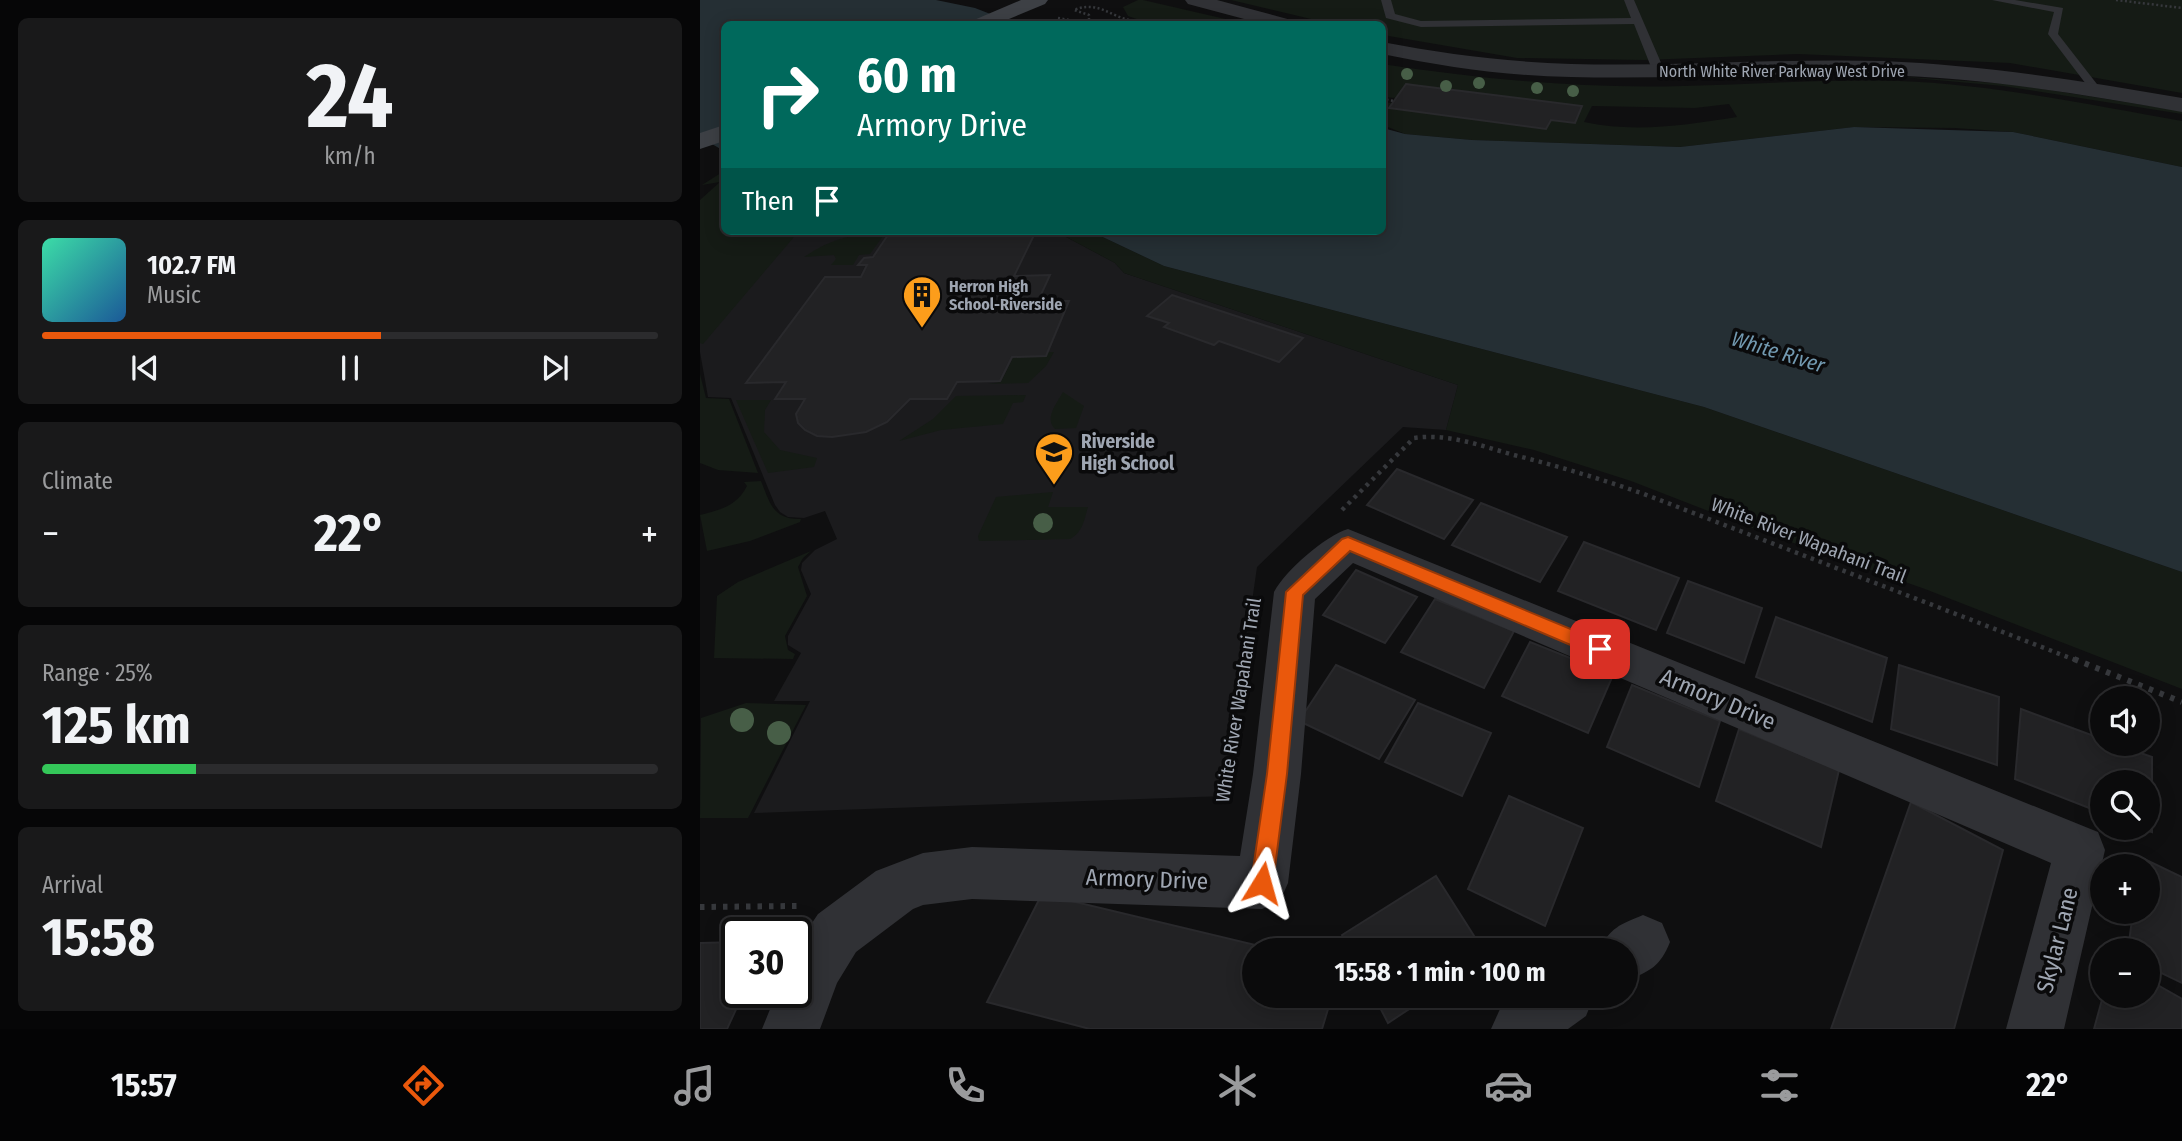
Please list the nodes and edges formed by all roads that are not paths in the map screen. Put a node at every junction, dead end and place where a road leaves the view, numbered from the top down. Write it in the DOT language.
graph roads {
  1 [pos="1195,0"];
  2 [pos="1387,0"];
  3 [pos="1629,0"];
  4 [pos="1997,0"];
  5 [pos="1038,7"];
  6 [pos="991,21"];
  7 [pos="1273,21"];
  8 [pos="1638,21"];
  9 [pos="1386,49"];
  10 [pos="1659,72"];
  11 [pos="2096,90"];
  12 [pos="2182,105"];
  13 [pos="721,133"];
  14 [pos="700,142"];
  15 [pos="2080,850"];
  16 [pos="1549,1008"];
  17 [pos="791,1029"];
  18 [pos="1520,1029"];
  19 [pos="2035,1029"];
  1 -- 7 [label="street"];
  2 -- 8 [label="lane"];
  3 -- 8 [label="lane"];
  4 -- 11 [label="lane"];
  5 -- 6 [label="main road"];
  8 -- 10 [label="lane"];
  9 -- 10 [label="street, North White River Parkway West Drive"];
  10 -- 11 [label="street, North White River Parkway West Drive"];
  11 -- 12 [label="street, North White River Parkway West Drive"];
  13 -- 14 [label="main road"];
  15 -- 17 [label="street, Armory Drive"];
  15 -- 19 [label="street, Skylar Lane"];
  16 -- 18 [label="street"];
}
